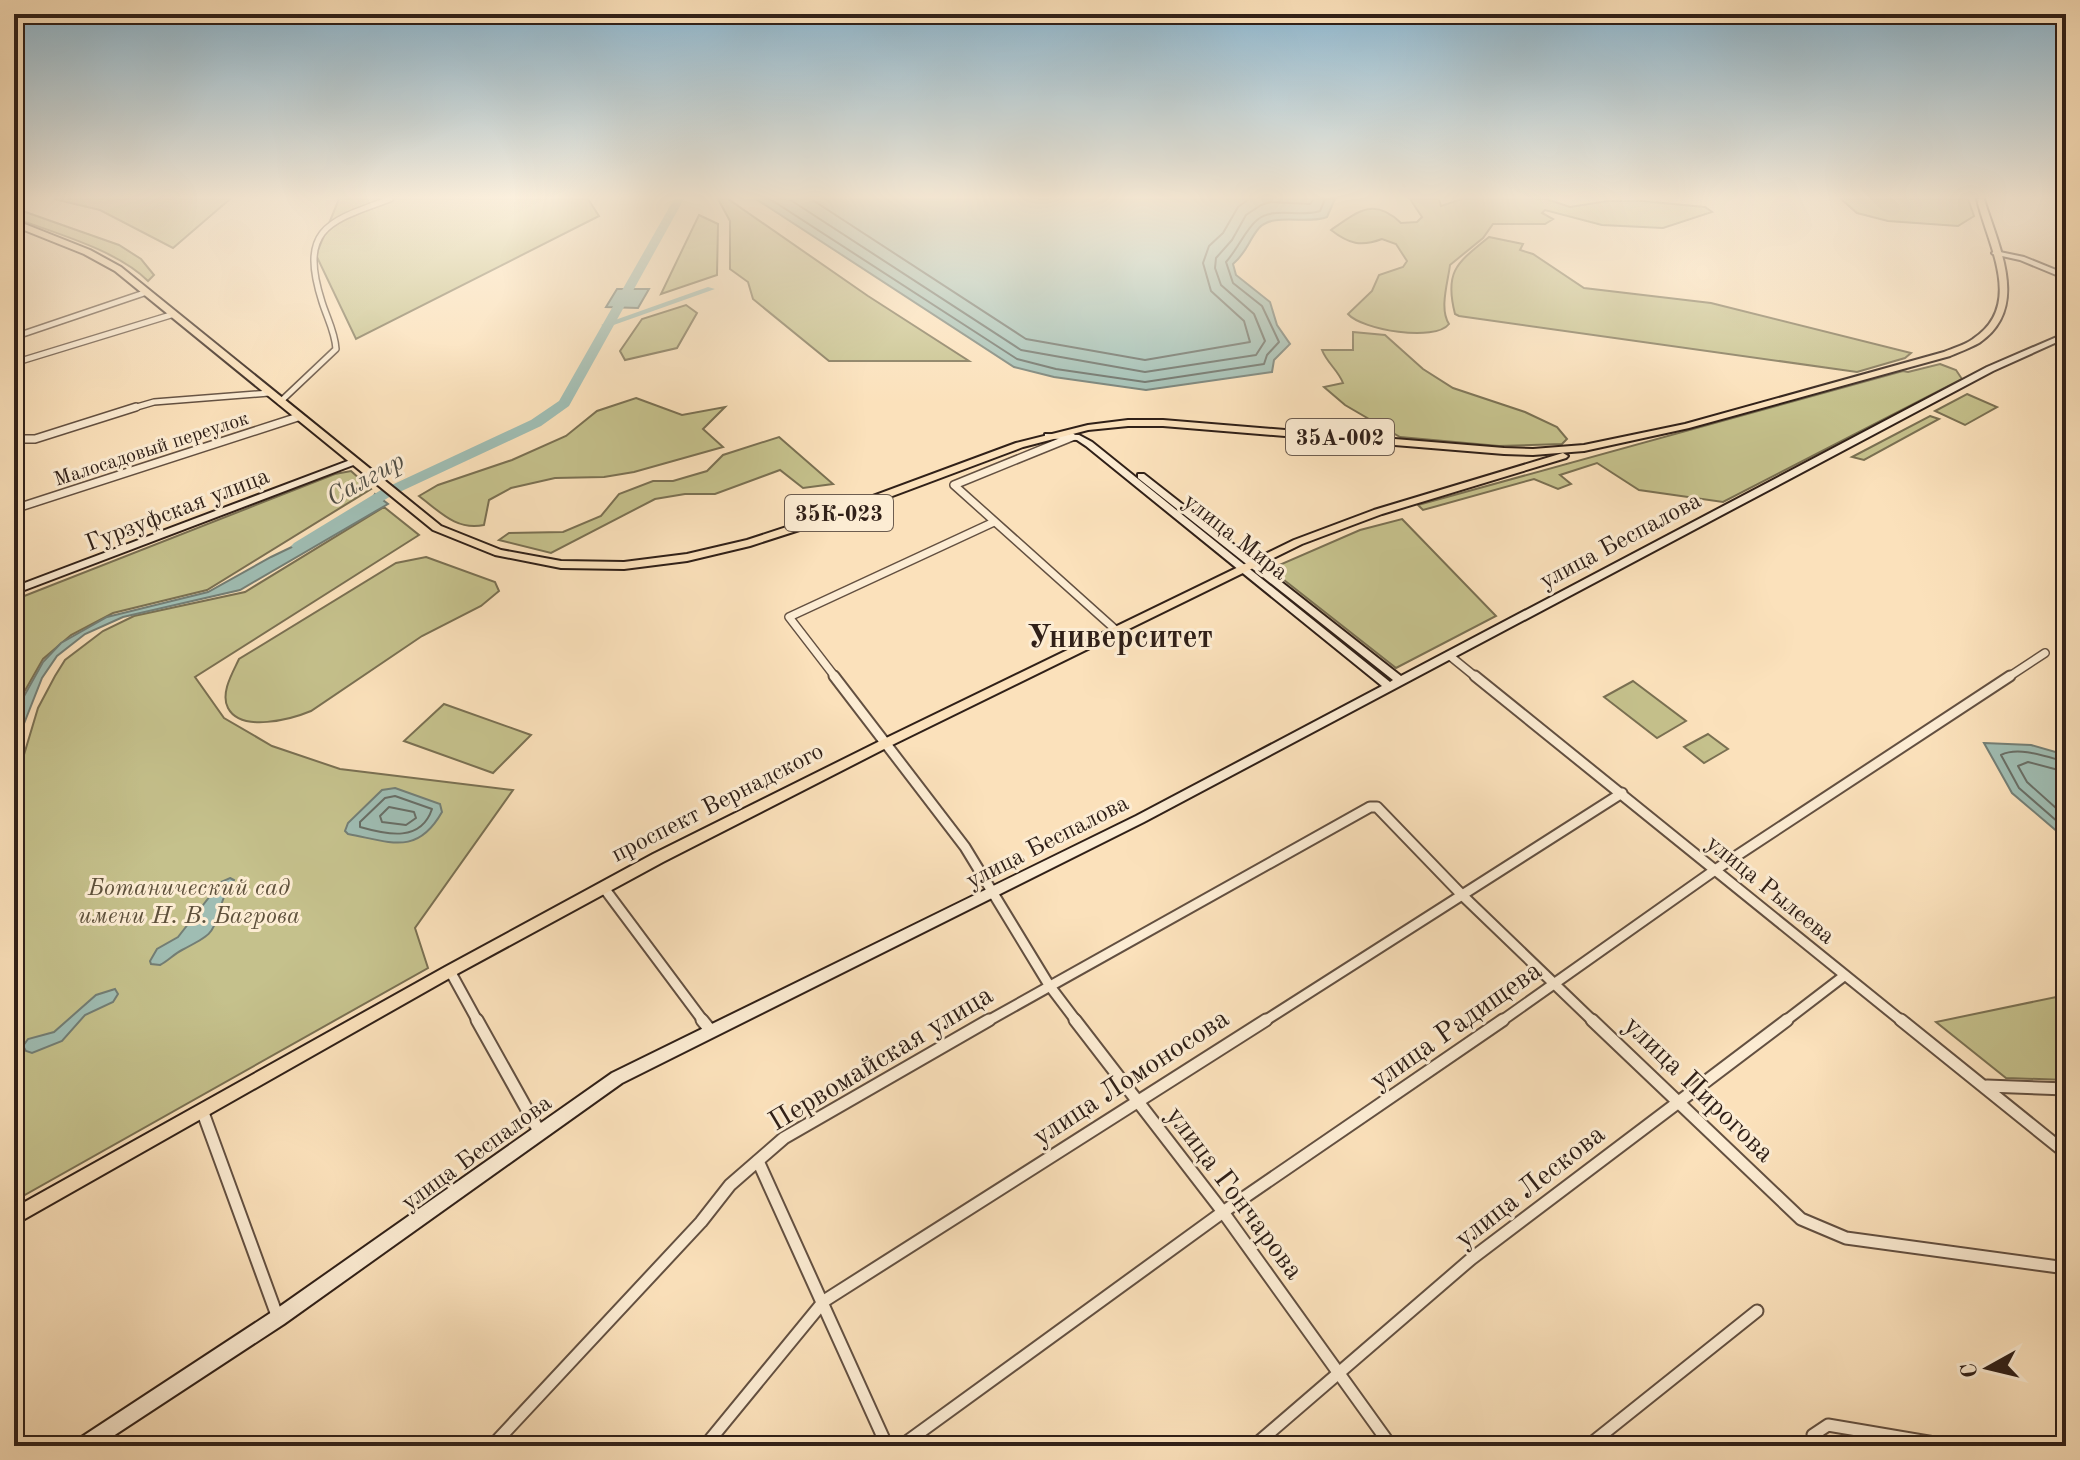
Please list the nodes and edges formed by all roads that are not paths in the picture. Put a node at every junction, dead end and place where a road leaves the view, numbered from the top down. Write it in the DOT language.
graph roads {
  1 [pos="115,267"];
  2 [pos="314,267"];
  3 [pos="1999,267"];
  4 [pos="2043,267"];
  5 [pos="2066,277"];
  6 [pos="147,292"];
  7 [pos="174,314"];
  8 [pos="2066,335"];
  9 [pos="14,337"];
  10 [pos="14,363"];
  11 [pos="269,393"];
  12 [pos="280,402"];
  13 [pos="298,417"];
  14 [pos="1075,433"];
  15 [pos="1657,433"];
  16 [pos="14,439"];
  17 [pos="1600,445"];
  18 [pos="1552,459"];
  19 [pos="1568,459"];
  20 [pos="353,462"];
  21 [pos="1468,485"];
  22 [pos="14,509"];
  23 [pos="994,522"];
  24 [pos="1250,567"];
  25 [pos="14,591"];
  26 [pos="1117,631"];
  27 [pos="2045,653"];
  28 [pos="1450,656"];
  29 [pos="1396,684"];
  30 [pos="886,743"];
  31 [pos="1622,793"];
  32 [pos="1370,807"];
  33 [pos="1715,870"];
  34 [pos="604,888"];
  35 [pos="991,893"];
  36 [pos="1461,894"];
  37 [pos="450,971"];
  38 [pos="1844,976"];
  39 [pos="1556,983"];
  40 [pos="1049,985"];
  41 [pos="711,1031"];
  42 [pos="1986,1086"];
  43 [pos="2066,1089"];
  44 [pos="1137,1099"];
  45 [pos="1679,1101"];
  46 [pos="202,1110"];
  47 [pos="539,1131"];
  48 [pos="2066,1153"];
  49 [pos="758,1161"];
  50 [pos="1223,1212"];
  51 [pos="14,1217"];
  52 [pos="2066,1268"];
  53 [pos="824,1301"];
  54 [pos="1757,1311"];
  55 [pos="278,1318"];
  56 [pos="1338,1371"];
  57 [pos="83,1446"];
  58 [pos="492,1446"];
  59 [pos="705,1446"];
  60 [pos="887,1446"];
  61 [pos="901,1446"];
  62 [pos="1254,1446"];
  63 [pos="1391,1446"];
  64 [pos="1588,1446"];
  65 [pos="1814,1446"];
  66 [pos="1952,1446"];
  1 -- 6 [label="main road, 35К-023"];
  2 -- 12 [label="street"];
  3 -- 15 [label="main road, 35А-002"];
  4 -- 5 [label="main road"];
  6 -- 7 [label="main road, 35К-023"];
  6 -- 9 [label="street"];
  7 -- 10 [label="street"];
  7 -- 11 [label="main road, 35К-023"];
  8 -- 28 [label="main road, улица Беспалова"];
  11 -- 12 [label="main road, 35К-023"];
  11 -- 16 [label="street"];
  12 -- 13 [label="main road, 35К-023"];
  13 -- 20 [label="main road, 35К-023"];
  13 -- 22 [label="street, Малосадовый переулок"];
  14 -- 17 [label="main road, 35А-002"];
  14 -- 18 [label="main road, 35К-023"];
  14 -- 20 [label="main road, 35К-023"];
  14 -- 23 [label="street"];
  14 -- 24 [label="main road, улица Мира"];
  15 -- 17 [label="main road, 35А-002"];
  15 -- 19 [label="main road, 35А-002"];
  17 -- 18 [label="main road, проспект Вернадского"];
  18 -- 19 [label="main road, 35К-023"];
  18 -- 21 [label="main road, проспект Вернадского"];
  19 -- 21 [label="main road, проспект Вернадского"];
  20 -- 25 [label="main road, Гурзуфская улица"];
  21 -- 24 [label="main road, проспект Вернадского"];
  23 -- 26 [label="street"];
  23 -- 30 [label="street, улица Гончарова"];
  24 -- 26 [label="main road, проспект Вернадского"];
  24 -- 29 [label="main road, улица Мира"];
  26 -- 30 [label="main road, проспект Вернадского"];
  27 -- 33 [label="street, улица Радищева"];
  28 -- 29 [label="main road, улица Беспалова"];
  28 -- 31 [label="street, улица Рылеева"];
  29 -- 35 [label="main road, улица Беспалова"];
  30 -- 34 [label="main road, проспект Вернадского"];
  30 -- 35 [label="street, улица Гончарова"];
  31 -- 33 [label="street, улица Рылеева"];
  31 -- 36 [label="street, улица Ломоносова"];
  32 -- 36 [label="street, улица Пирогова"];
  32 -- 40 [label="street, Первомайская улица"];
  33 -- 38 [label="street, улица Рылеева"];
  33 -- 39 [label="street, улица Радищева"];
  34 -- 37 [label="main road, проспект Вернадского"];
  34 -- 41 [label="street"];
  35 -- 40 [label="street, улица Гончарова"];
  35 -- 41 [label="main road, улица Беспалова"];
  36 -- 39 [label="street, улица Пирогова"];
  36 -- 44 [label="street, улица Ломоносова"];
  37 -- 46 [label="main road, проспект Вернадского"];
  37 -- 47 [label="street"];
  38 -- 42 [label="street, улица Рылеева"];
  38 -- 45 [label="street, улица Лескова"];
  39 -- 45 [label="street, улица Пирогова"];
  39 -- 50 [label="street, улица Радищева"];
  40 -- 44 [label="street, улица Гончарова"];
  40 -- 49 [label="street, Первомайская улица"];
  41 -- 47 [label="main road, улица Беспалова"];
  42 -- 43 [label="street"];
  42 -- 48 [label="street, улица Рылеева"];
  44 -- 50 [label="street, улица Гончарова"];
  44 -- 53 [label="street, улица Ломоносова"];
  45 -- 52 [label="street, улица Пирогова"];
  45 -- 56 [label="street, улица Лескова"];
  46 -- 51 [label="main road, проспект Вернадского"];
  46 -- 55 [label="street"];
  47 -- 55 [label="main road, улица Беспалова"];
  49 -- 53 [label="street"];
  49 -- 58 [label="street, Первомайская улица"];
  50 -- 56 [label="street, улица Гончарова"];
  50 -- 61 [label="street, улица Радищева"];
  53 -- 59 [label="street, улица Ломоносова"];
  53 -- 60 [label="street"];
  54 -- 64 [label="street"];
  55 -- 57 [label="main road, улица Беспалова"];
  56 -- 62 [label="street, улица Лескова"];
  56 -- 63 [label="street, улица Гончарова"];
  65 -- 66 [label="street"];
}
